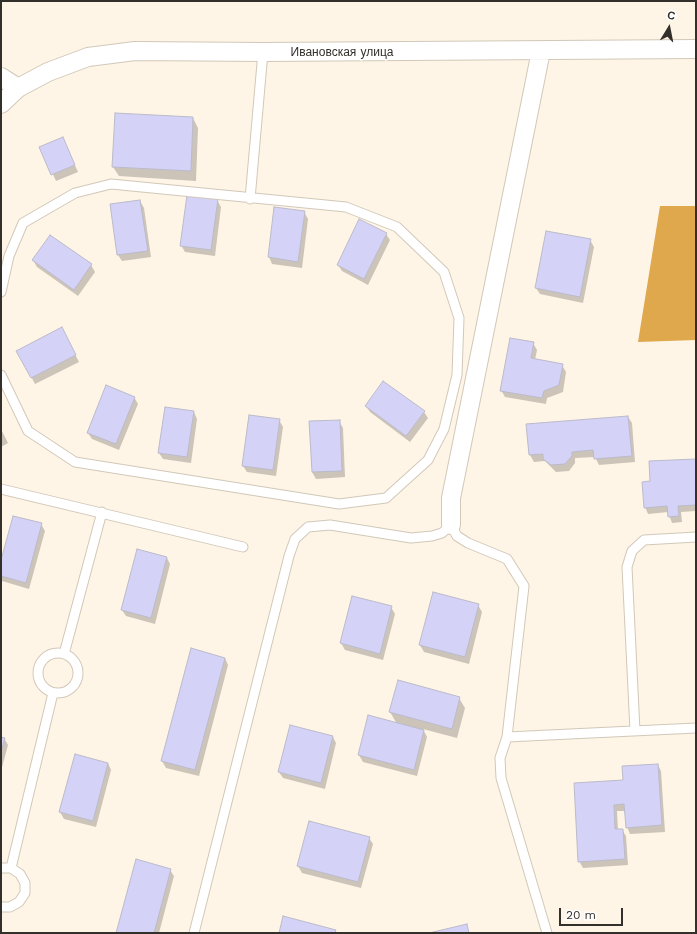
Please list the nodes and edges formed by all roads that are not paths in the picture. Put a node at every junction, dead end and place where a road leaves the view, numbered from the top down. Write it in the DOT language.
graph roads {
  1 [pos="696,49"];
  2 [pos="541,50"];
  3 [pos="263,52"];
  4 [pos="1,77"];
  5 [pos="18,88"];
  6 [pos="1,104"];
  7 [pos="250,199"];
  8 [pos="1,292"];
  9 [pos="1,375"];
  10 [pos="1,489"];
  11 [pos="102,512"];
  12 [pos="451,525"];
  13 [pos="696,537"];
  14 [pos="243,547"];
  15 [pos="64,654"];
  16 [pos="53,692"];
  17 [pos="696,728"];
  18 [pos="635,731"];
  19 [pos="507,737"];
  20 [pos="6,868"];
  21 [pos="1,907"];
  22 [pos="194,933"];
  23 [pos="546,933"];
  1 -- 2 [label="street, Ивановская улица"];
  2 -- 3 [label="street, Ивановская улица"];
  2 -- 12 [label="street"];
  3 -- 5 [label="street, Ивановская улица"];
  3 -- 7 [label="lane"];
  4 -- 5 [label="street"];
  5 -- 6 [label="street, Ивановская улица"];
  7 -- 8 [label="lane"];
  7 -- 9 [label="lane"];
  10 -- 11 [label="lane"];
  11 -- 14 [label="lane"];
  11 -- 15 [label="lane"];
  12 -- 19 [label="lane"];
  12 -- 22 [label="lane"];
  13 -- 18 [label="lane"];
  15 -- 16 [label="lane"];
  15 -- 16 [label="lane"];
  16 -- 20 [label="lane"];
  17 -- 18 [label="lane"];
  18 -- 19 [label="lane"];
  19 -- 23 [label="lane"];
  20 -- 21 [label="lane"];
}
